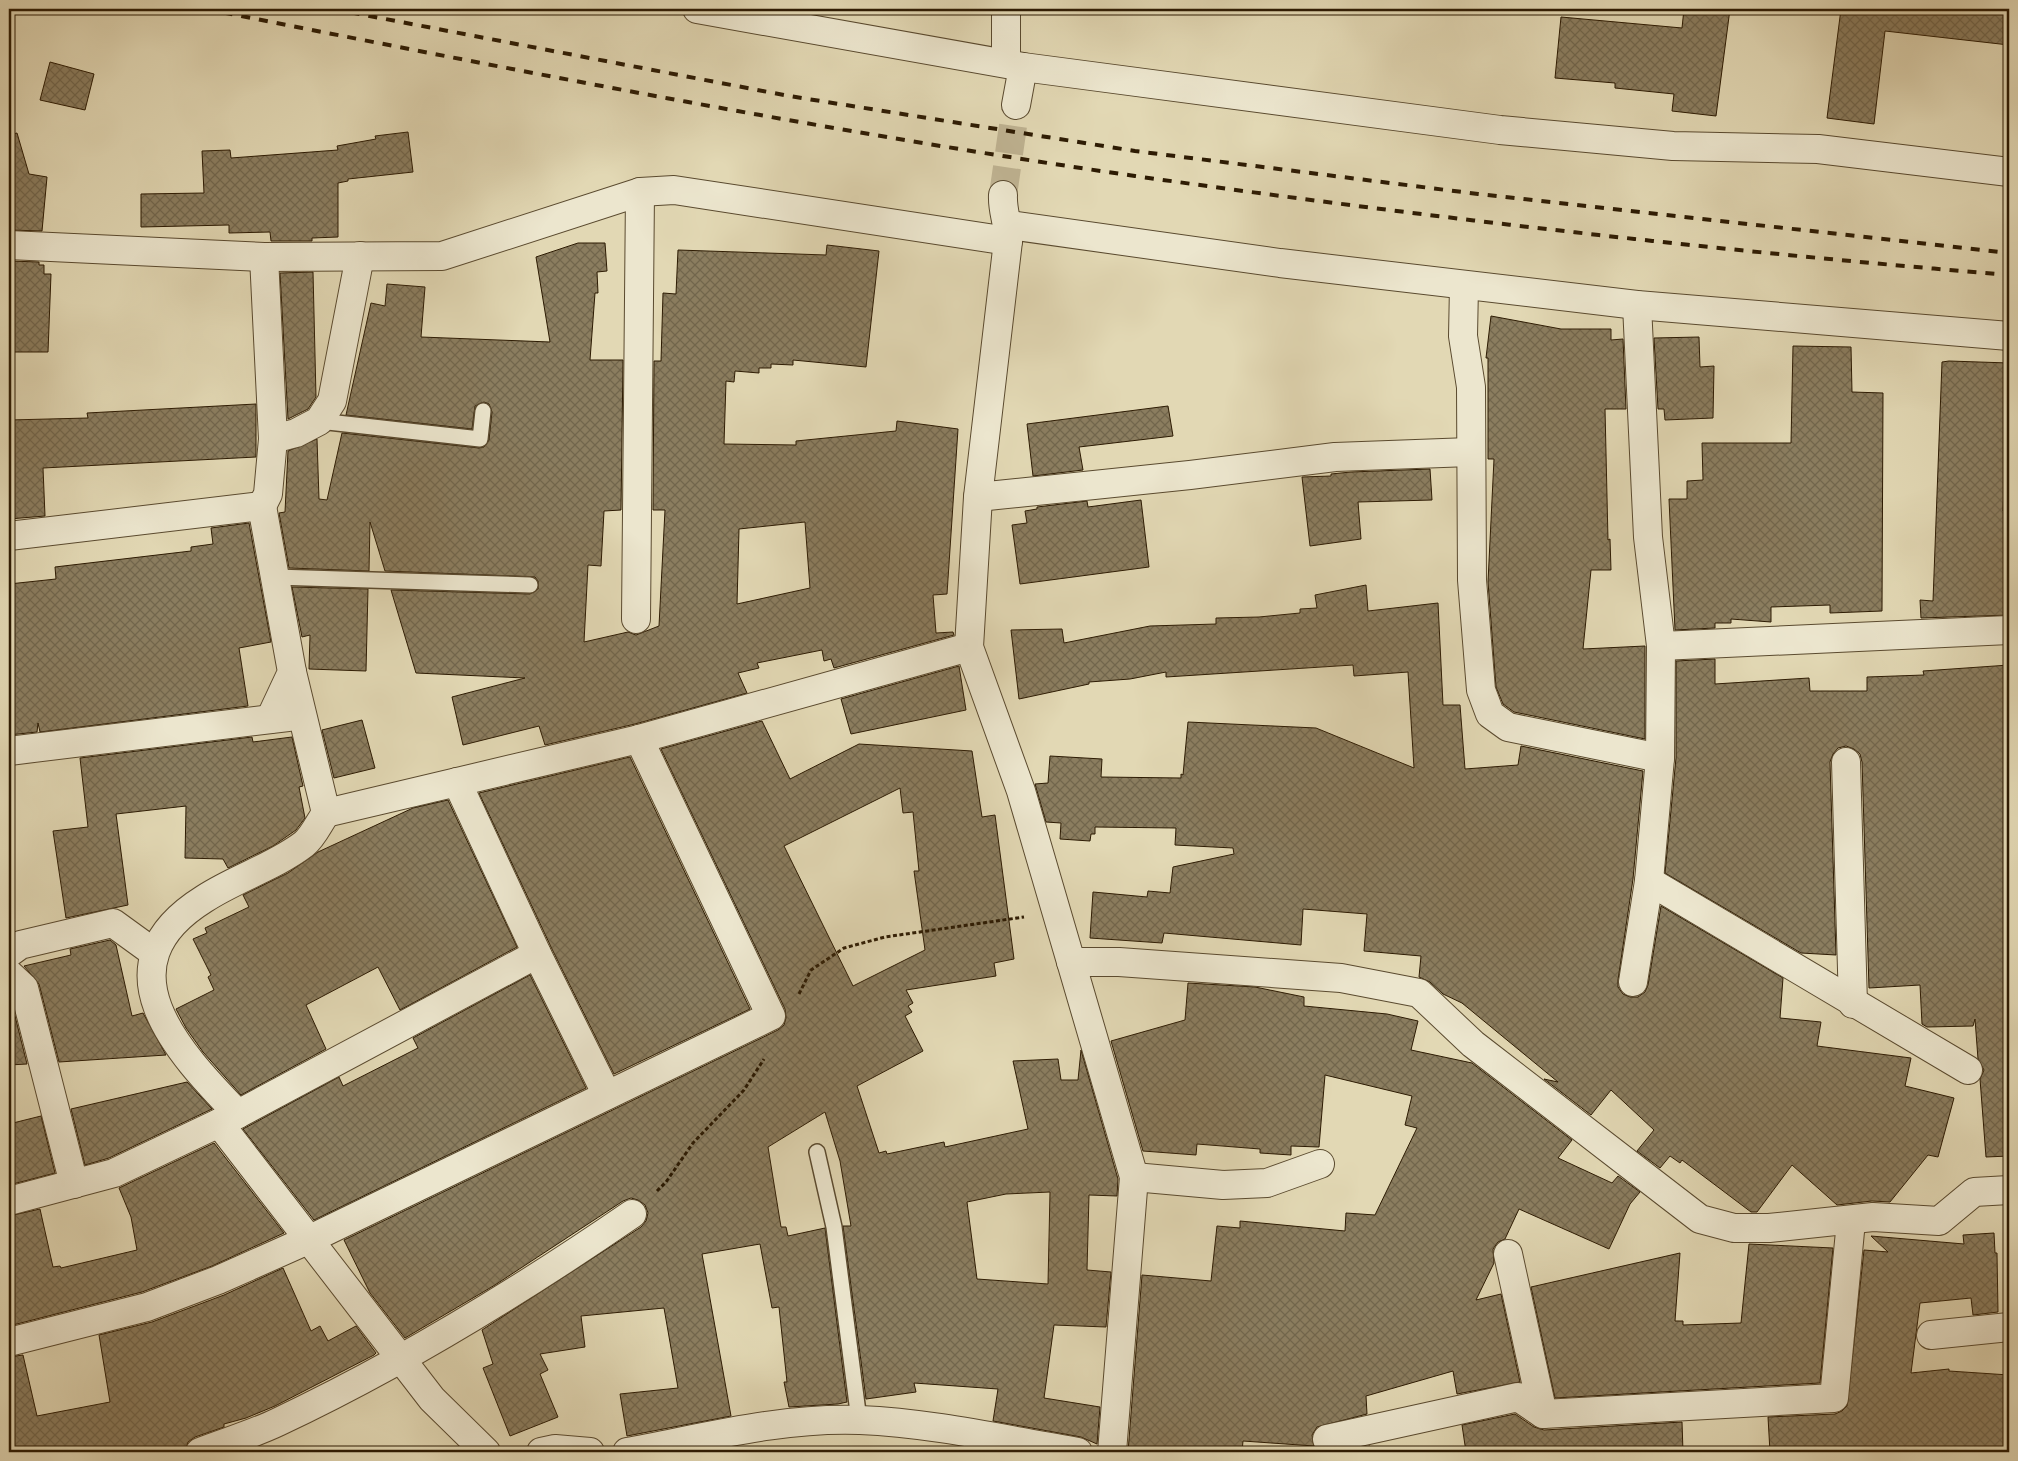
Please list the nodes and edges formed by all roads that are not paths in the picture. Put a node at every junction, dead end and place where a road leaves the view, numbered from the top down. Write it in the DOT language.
graph roads {
  1 [pos="697,9"];
  2 [pos="1006,9"];
  3 [pos="1014,65"];
  4 [pos="1016,105"];
  5 [pos="2009,172"];
  6 [pos="640,192"];
  7 [pos="1003,195"];
  8 [pos="1008,233"];
  9 [pos="9,245"];
  10 [pos="360,256"];
  11 [pos="264,257"];
  12 [pos="1464,286"];
  13 [pos="1638,305"];
  14 [pos="2009,336"];
  15 [pos="483,410"];
  16 [pos="319,421"];
  17 [pos="273,439"];
  18 [pos="1470,452"];
  19 [pos="978,497"];
  20 [pos="262,506"];
  21 [pos="9,536"];
  22 [pos="275,577"];
  23 [pos="530,585"];
  24 [pos="636,619"];
  25 [pos="2009,630"];
  26 [pos="1660,646"];
  27 [pos="969,648"];
  28 [pos="292,672"];
  29 [pos="302,715"];
  30 [pos="270,719"];
  31 [pos="639,738"];
  32 [pos="9,751"];
  33 [pos="1660,758"];
  34 [pos="1846,762"];
  35 [pos="457,782"];
  36 [pos="326,813"];
  37 [pos="1648,882"];
  38 [pos="153,952"];
  39 [pos="9,953"];
  40 [pos="537,954"];
  41 [pos="1071,962"];
  42 [pos="9,974"];
  43 [pos="1633,982"];
  44 [pos="1853,1004"];
  45 [pos="1968,1070"];
  46 [pos="607,1095"];
  47 [pos="228,1119"];
  48 [pos="817,1152"];
  49 [pos="1320,1164"];
  50 [pos="1134,1177"];
  51 [pos="74,1184"];
  52 [pos="2009,1190"];
  53 [pos="9,1201"];
  54 [pos="632,1214"];
  55 [pos="1851,1221"];
  56 [pos="310,1239"];
  57 [pos="1508,1254"];
  58 [pos="2009,1327"];
  59 [pos="1931,1335"];
  60 [pos="9,1342"];
  61 [pos="400,1358"];
  62 [pos="1543,1414"];
  63 [pos="859,1420"];
  64 [pos="1327,1439"];
  65 [pos="200,1452"];
  66 [pos="486,1452"];
  67 [pos="541,1452"];
  68 [pos="590,1452"];
  69 [pos="627,1452"];
  70 [pos="1078,1452"];
  71 [pos="1112,1452"];
  1 -- 3 [label="street"];
  2 -- 3 [label="street"];
  3 -- 4 [label="street"];
  3 -- 5 [label="street"];
  6 -- 8 [label="street"];
  6 -- 10 [label="street"];
  6 -- 24 [label="street"];
  7 -- 8 [label="street"];
  8 -- 12 [label="street"];
  8 -- 19 [label="street"];
  9 -- 11 [label="street"];
  10 -- 11 [label="street"];
  10 -- 16 [label="street"];
  11 -- 17 [label="street"];
  12 -- 13 [label="street"];
  12 -- 18 [label="street"];
  13 -- 14 [label="street"];
  13 -- 26 [label="street"];
  15 -- 16 [label="lane"];
  16 -- 17 [label="street"];
  17 -- 20 [label="street"];
  18 -- 19 [label="street"];
  18 -- 33 [label="street"];
  19 -- 27 [label="street"];
  20 -- 21 [label="street"];
  20 -- 22 [label="street"];
  22 -- 23 [label="lane"];
  22 -- 28 [label="street"];
  25 -- 26 [label="street"];
  26 -- 33 [label="street"];
  27 -- 31 [label="street"];
  27 -- 41 [label="street"];
  28 -- 29 [label="street"];
  28 -- 30 [label="street"];
  29 -- 30 [label="street"];
  29 -- 36 [label="street"];
  30 -- 32 [label="street"];
  31 -- 35 [label="street"];
  31 -- 46 [label="street"];
  33 -- 37 [label="street"];
  34 -- 44 [label="street"];
  35 -- 36 [label="street"];
  35 -- 40 [label="street"];
  36 -- 38 [label="street"];
  37 -- 43 [label="street"];
  37 -- 44 [label="street"];
  38 -- 39 [label="street"];
  38 -- 47 [label="street"];
  40 -- 46 [label="street"];
  40 -- 47 [label="street"];
  41 -- 50 [label="street"];
  41 -- 55 [label="street"];
  42 -- 51 [label="street"];
  44 -- 45 [label="street"];
  46 -- 56 [label="street"];
  47 -- 51 [label="street"];
  47 -- 56 [label="street"];
  48 -- 63 [label="lane"];
  49 -- 50 [label="street"];
  50 -- 71 [label="street"];
  51 -- 53 [label="street"];
  52 -- 55 [label="street"];
  54 -- 61 [label="street"];
  55 -- 62 [label="street"];
  56 -- 60 [label="street"];
  56 -- 61 [label="street"];
  57 -- 62 [label="street"];
  58 -- 59 [label="street"];
  61 -- 65 [label="street"];
  61 -- 66 [label="street"];
  62 -- 64 [label="street"];
  63 -- 69 [label="street"];
  63 -- 70 [label="street"];
  67 -- 68 [label="street"];
}
